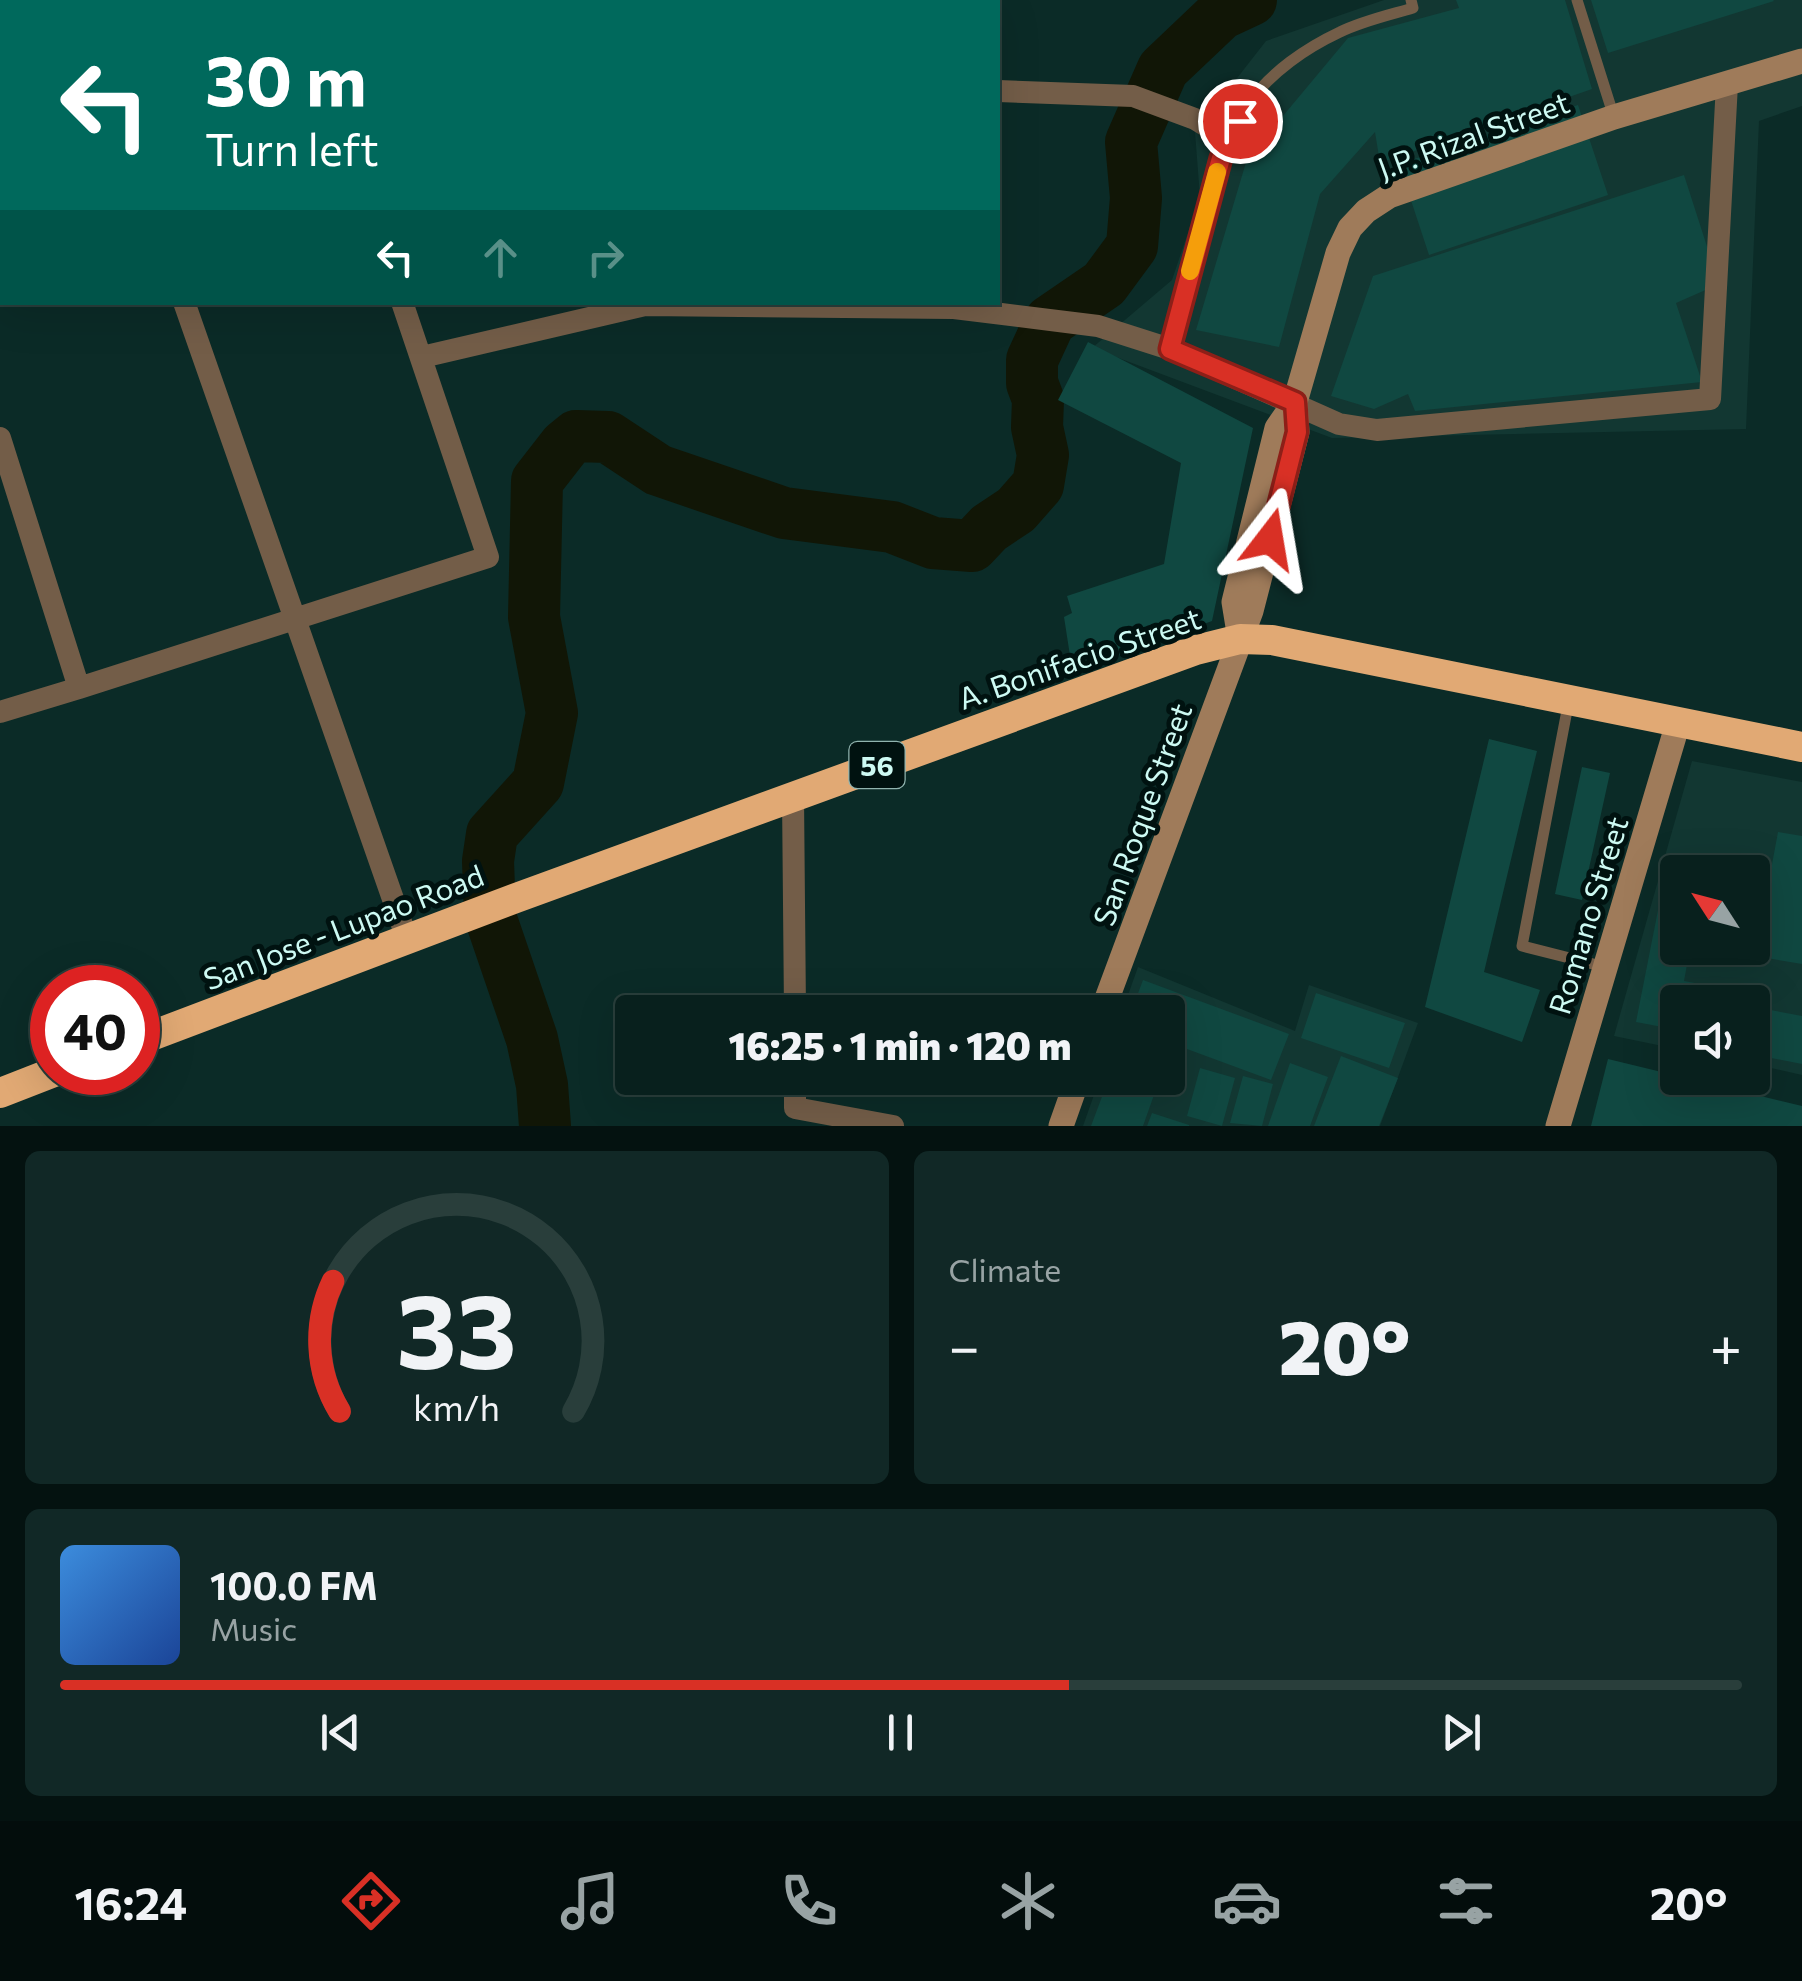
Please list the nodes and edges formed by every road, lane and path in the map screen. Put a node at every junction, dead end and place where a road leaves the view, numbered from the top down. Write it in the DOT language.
graph roads {
  1 [pos="1411,0"];
  2 [pos="1577,0"];
  3 [pos="1802,62"];
  4 [pos="1728,84"];
  5 [pos="1000,92"];
  6 [pos="1614,117"];
  7 [pos="1229,140"];
  8 [pos="185,305"];
  9 [pos="403,305"];
  10 [pos="954,306"];
  11 [pos="1170,349"];
  12 [pos="422,356"];
  13 [pos="1295,402"];
  14 [pos="0,438"];
  15 [pos="295,620"];
  16 [pos="1240,639"];
  17 [pos="79,688"];
  18 [pos="1569,700"];
  19 [pos="0,712"];
  20 [pos="1678,723"];
  21 [pos="1802,746"];
  22 [pos="793,796"];
  23 [pos="516,898"];
  24 [pos="407,939"];
  25 [pos="1606,967"];
  26 [pos="795,995"];
  27 [pos="1108,995"];
  28 [pos="160,1033"];
  29 [pos="30,1081"];
  30 [pos="0,1093"];
  31 [pos="1072,1095"];
  32 [pos="793,1117"];
  33 [pos="893,1126"];
  34 [pos="1060,1126"];
  35 [pos="1558,1126"];
  1 -- 7 [label="lane"];
  2 -- 6 [label="lane"];
  3 -- 4 [label="street, J.P. Rizal Street"];
  4 -- 6 [label="street, J.P. Rizal Street"];
  4 -- 13 [label="street"];
  5 -- 7 [label="street"];
  6 -- 13 [label="street, J.P. Rizal Street"];
  7 -- 11 [label="lane"];
  8 -- 15 [label="street"];
  9 -- 12 [label="street"];
  10 -- 11 [label="street"];
  10 -- 12 [label="street"];
  11 -- 13 [label="street"];
  12 -- 15 [label="street"];
  13 -- 16 [label="street, J.P. Rizal Street"];
  14 -- 17 [label="street"];
  15 -- 17 [label="street"];
  15 -- 24 [label="street"];
  16 -- 18 [label="highway, A. Bonifacio Street / 56"];
  16 -- 22 [label="highway, A. Bonifacio Street / 56"];
  16 -- 27 [label="street, San Roque Street"];
  17 -- 19 [label="street"];
  18 -- 20 [label="highway, A. Bonifacio Street / 56"];
  18 -- 25 [label="lane"];
  20 -- 21 [label="highway, A. Bonifacio Street / 56"];
  20 -- 25 [label="street, Romano Street"];
  22 -- 23 [label="highway, A. Bonifacio Street / 56"];
  22 -- 26 [label="street"];
  23 -- 24 [label="highway, San Jose - Lupao Road / 56"];
  24 -- 28 [label="highway, San Jose - Lupao Road / 56"];
  25 -- 35 [label="street, Romano Street"];
  29 -- 30 [label="highway"];
  31 -- 34 [label="street"];
  32 -- 33 [label="street"];
}
